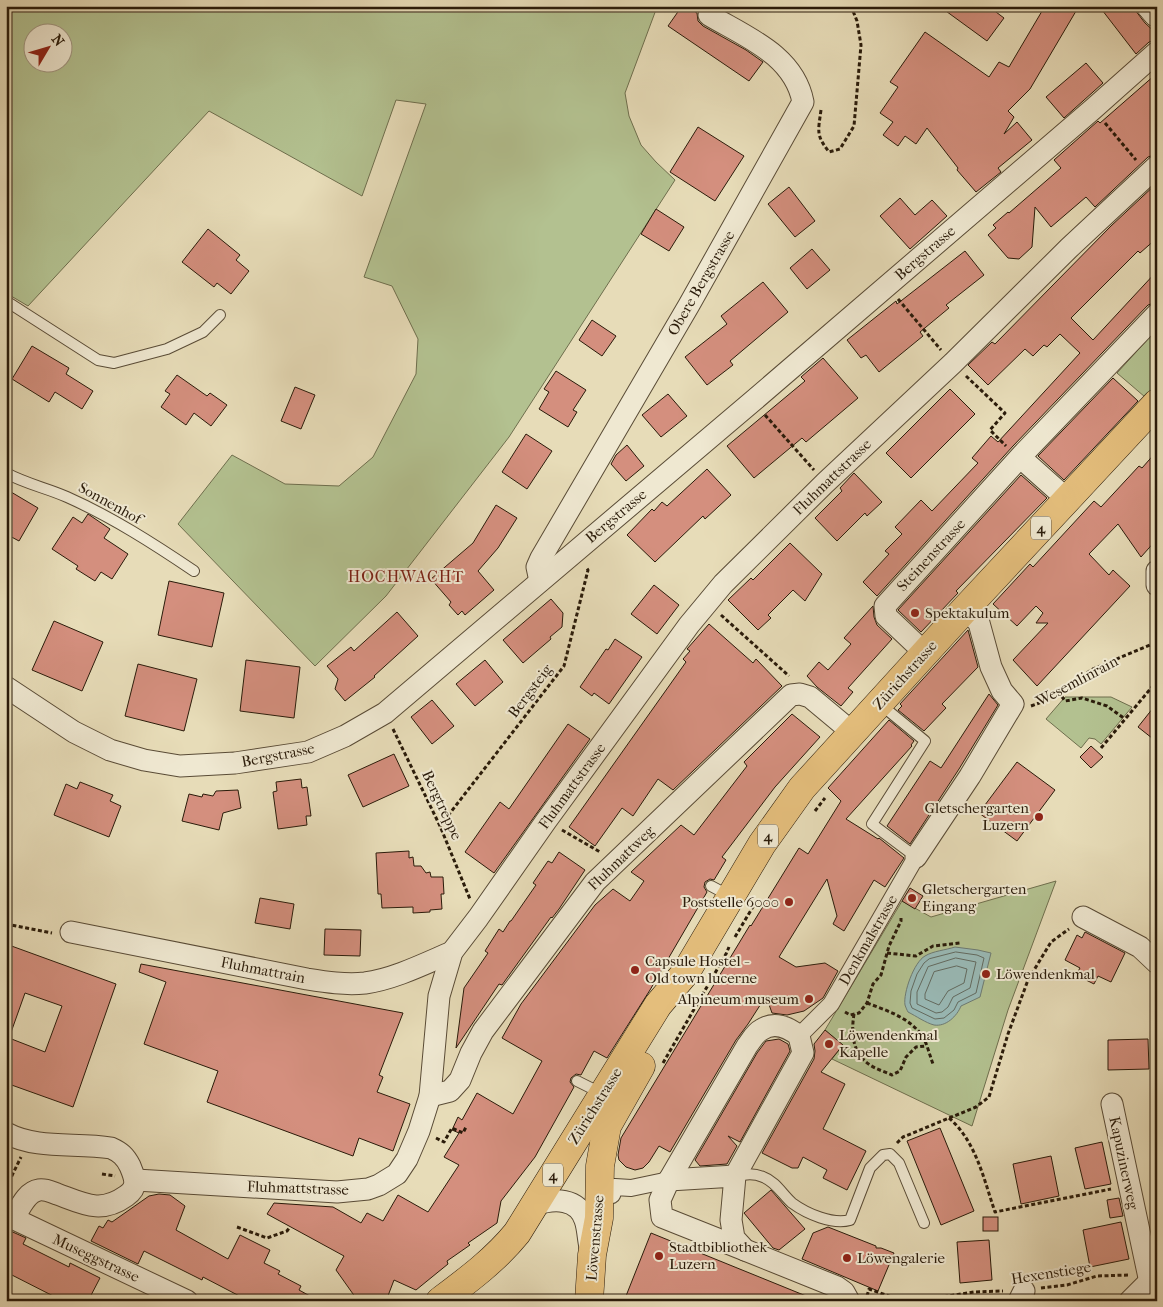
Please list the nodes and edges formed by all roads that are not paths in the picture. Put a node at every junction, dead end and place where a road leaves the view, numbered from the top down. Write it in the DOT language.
graph roads {
  1 [pos="1151,6"];
  2 [pos="1157,13"];
  3 [pos="709,15"];
  4 [pos="1157,52"];
  5 [pos="1157,166"];
  6 [pos="6,301"];
  7 [pos="220,315"];
  8 [pos="1156,316"];
  9 [pos="1157,403"];
  10 [pos="1021,457"];
  11 [pos="6,473"];
  12 [pos="1068,500"];
  13 [pos="194,571"];
  14 [pos="1157,571"];
  15 [pos="540,581"];
  16 [pos="1157,585"];
  17 [pos="966,608"];
  18 [pos="925,653"];
  19 [pos="6,687"];
  20 [pos="879,703"];
  21 [pos="1013,704"];
  22 [pos="852,732"];
  23 [pos="916,857"];
  24 [pos="1083,917"];
  25 [pos="71,932"];
  26 [pos="452,952"];
  27 [pos="1157,963"];
  28 [pos="686,972"];
  29 [pos="799,1036"];
  30 [pos="578,1081"];
  31 [pos="603,1094"];
  32 [pos="430,1096"];
  33 [pos="1112,1104"];
  34 [pos="6,1133"];
  35 [pos="604,1143"];
  36 [pos="735,1176"];
  37 [pos="127,1178"];
  38 [pos="669,1180"];
  39 [pos="606,1185"];
  40 [pos="535,1205"];
  41 [pos="10,1216"];
  42 [pos="924,1223"];
  43 [pos="745,1250"];
  44 [pos="592,1255"];
  45 [pos="1148,1284"];
  46 [pos="173,1298"];
  47 [pos="450,1298"];
  48 [pos="854,1300"];
  49 [pos="589,1301"];
  50 [pos="1130,1301"];
  1 -- 2 [label="main road"];
  3 -- 15 [label="street, Obere Bergstrasse"];
  4 -- 15 [label="street, Bergstrasse"];
  5 -- 26 [label="street, Fluhmattstrasse"];
  6 -- 7 [label="lane"];
  8 -- 10 [label="street, Steinenstrasse"];
  9 -- 12 [label="main road, Zürichstrasse / 4"];
  10 -- 12 [label="street"];
  10 -- 18 [label="street, Steinenstrasse"];
  11 -- 13 [label="lane, Sonnenhof"];
  12 -- 17 [label="main road, Zürichstrasse / 4"];
  14 -- 16 [label="street"];
  15 -- 19 [label="street, Bergstrasse"];
  17 -- 18 [label="main road, Zürichstrasse / 4"];
  17 -- 21 [label="street, Wesemlinrain"];
  18 -- 20 [label="main road, Zürichstrasse / 4"];
  20 -- 22 [label="main road, Zürichstrasse / 4"];
  20 -- 23 [label="lane"];
  21 -- 23 [label="street, Denkmalstrasse"];
  22 -- 28 [label="main road, Zürichstrasse / 4"];
  22 -- 32 [label="street, Fluhmattweg"];
  23 -- 29 [label="street, Denkmalstrasse"];
  24 -- 27 [label="street"];
  25 -- 26 [label="street, Fluhmattrain"];
  26 -- 32 [label="street, Fluhmattstrasse"];
  28 -- 31 [label="main road, Zürichstrasse / 4"];
  28 -- 35 [label="main road, Zürichstrasse / 4"];
  29 -- 36 [label="street"];
  29 -- 38 [label="street"];
  30 -- 31 [label="lane"];
  31 -- 35 [label="lane"];
  31 -- 40 [label="main road, Zürichstrasse / 4"];
  32 -- 37 [label="street, Fluhmattstrasse"];
  33 -- 45 [label="street, Kapuzinerweg"];
  34 -- 37 [label="street"];
  35 -- 39 [label="main road, Zürichstrasse / 4"];
  36 -- 38 [label="street"];
  36 -- 42 [label="lane"];
  36 -- 43 [label="street"];
  37 -- 41 [label="street"];
  38 -- 39 [label="street"];
  38 -- 43 [label="street"];
  39 -- 44 [label="main road, Löwenstrasse / 4"];
  40 -- 44 [label="street"];
  40 -- 47 [label="main road, Zürichstrasse / 4"];
  41 -- 46 [label="street, Museggstrasse"];
  43 -- 48 [label="street"];
  44 -- 49 [label="main road, Löwenstrasse / 4"];
  45 -- 50 [label="street"];
}
